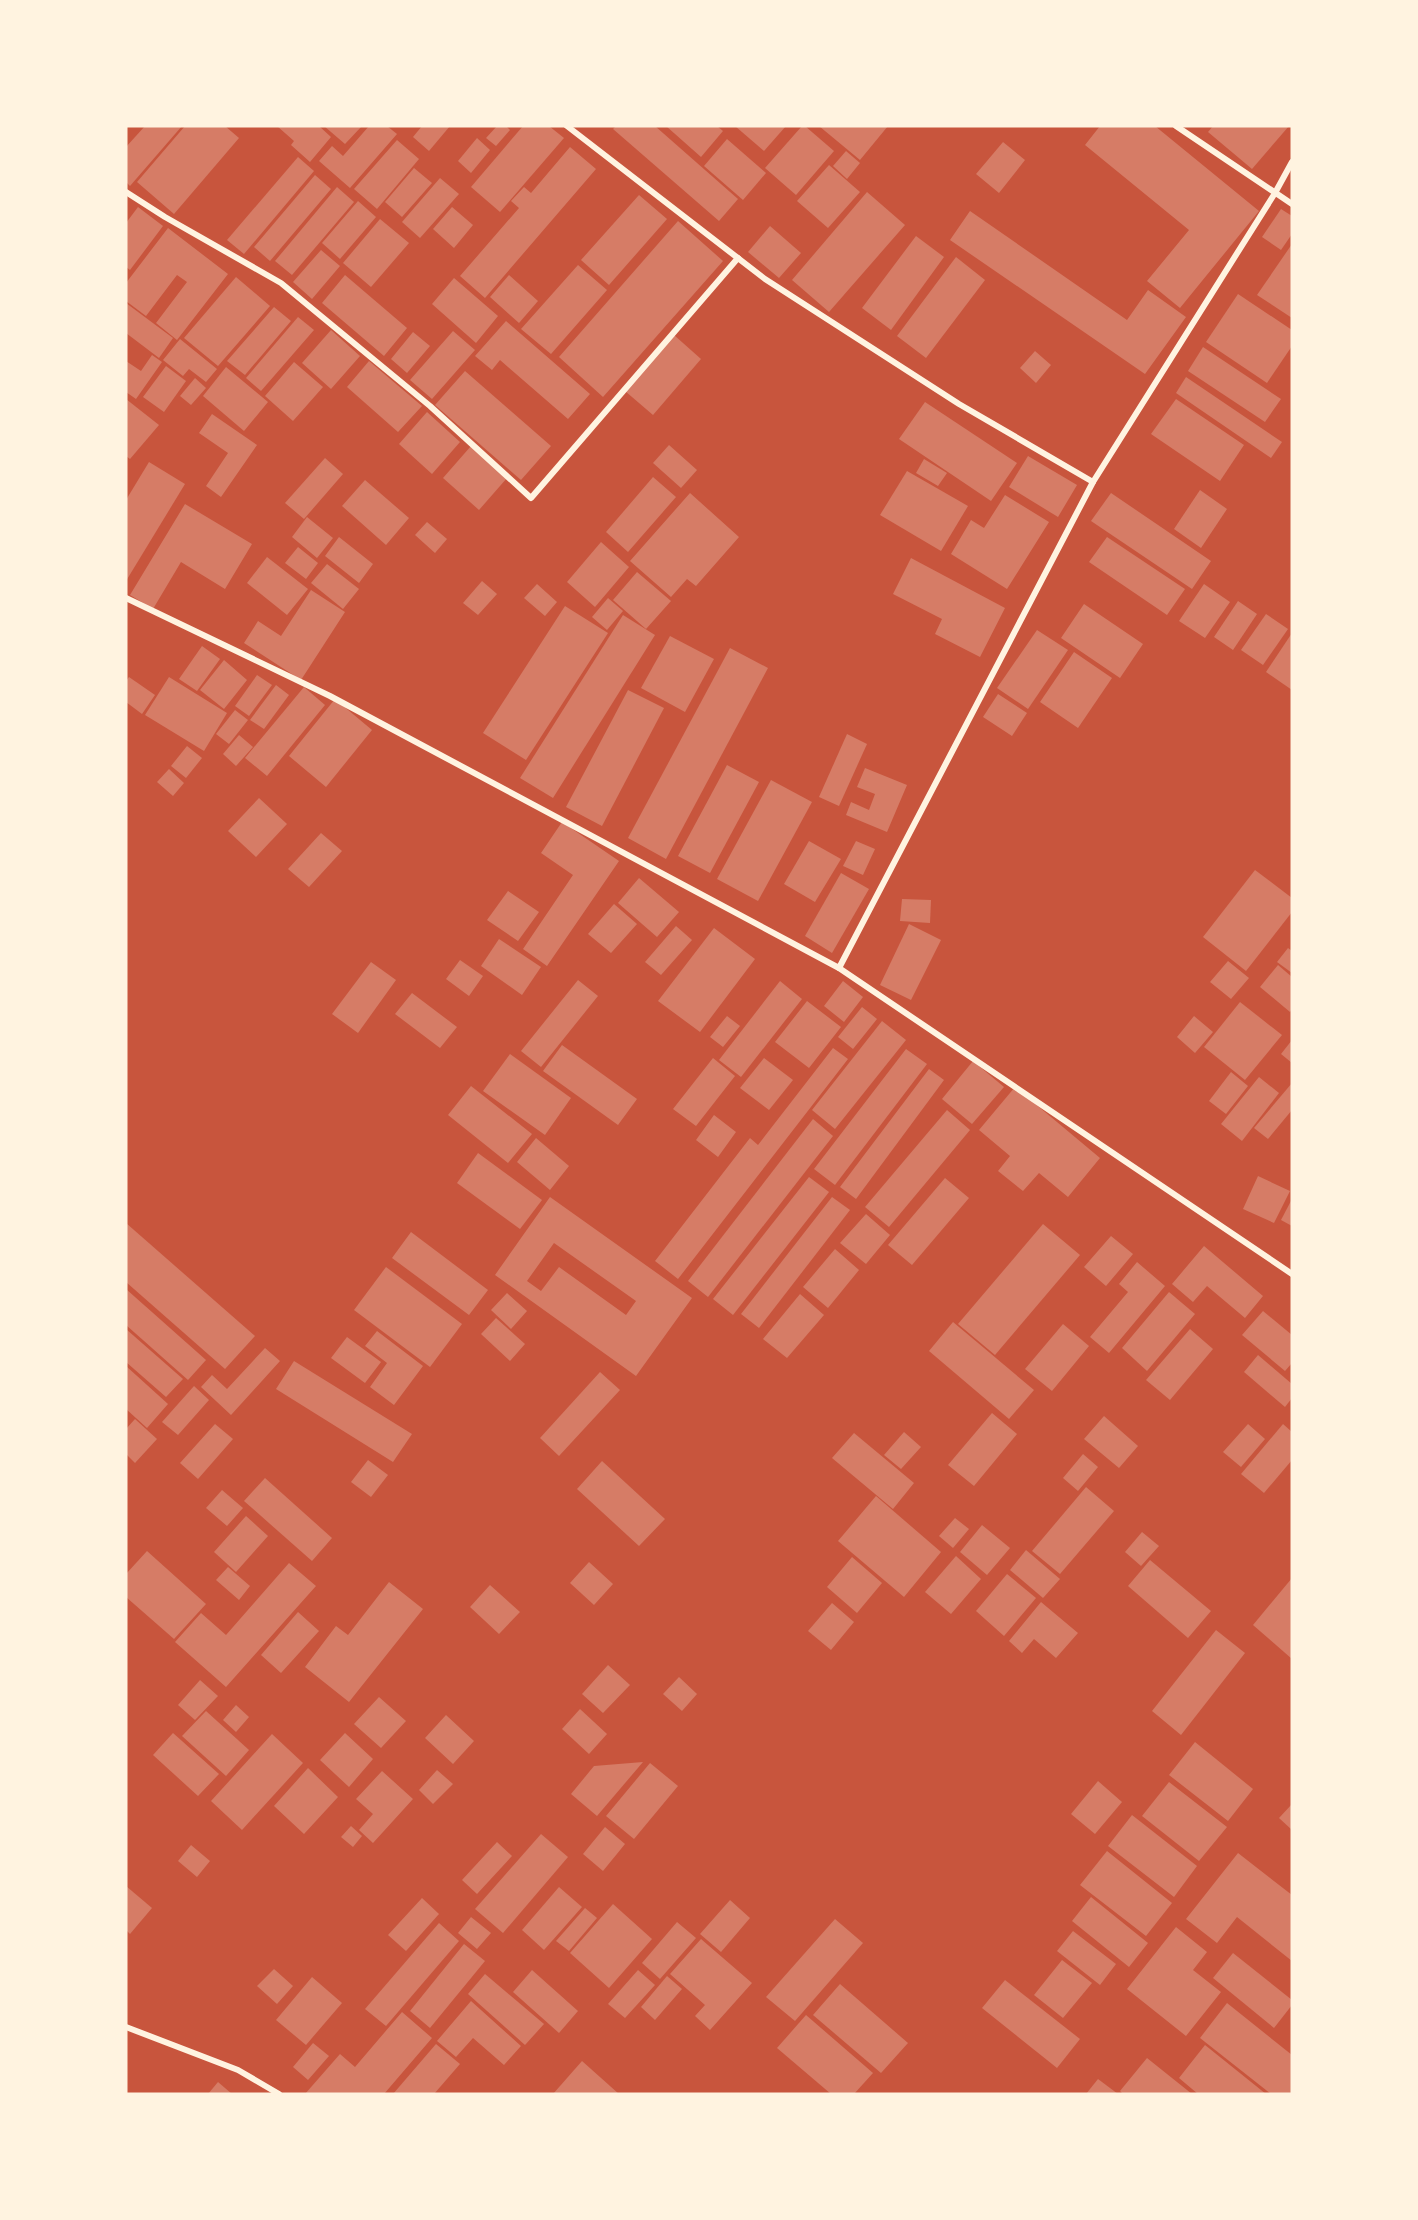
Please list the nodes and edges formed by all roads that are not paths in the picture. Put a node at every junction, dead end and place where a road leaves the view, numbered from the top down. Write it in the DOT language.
graph roads {
  1 [pos="567,126"];
  2 [pos="1176,126"];
  3 [pos="1292,162"];
  4 [pos="126,192"];
  5 [pos="1275,193"];
  6 [pos="1292,204"];
  7 [pos="738,258"];
  8 [pos="1093,482"];
  9 [pos="126,598"];
  10 [pos="839,968"];
  11 [pos="1292,1274"];
  12 [pos="126,2027"];
  13 [pos="279,2094"];
  1 -- 7 [label="street"];
  2 -- 5 [label="street"];
  3 -- 5 [label="street"];
  4 -- 7 [label="street"];
  5 -- 6 [label="street"];
  5 -- 8 [label="street"];
  7 -- 8 [label="street"];
  8 -- 10 [label="street"];
  9 -- 10 [label="street"];
  10 -- 11 [label="street"];
  12 -- 13 [label="street"];
}
